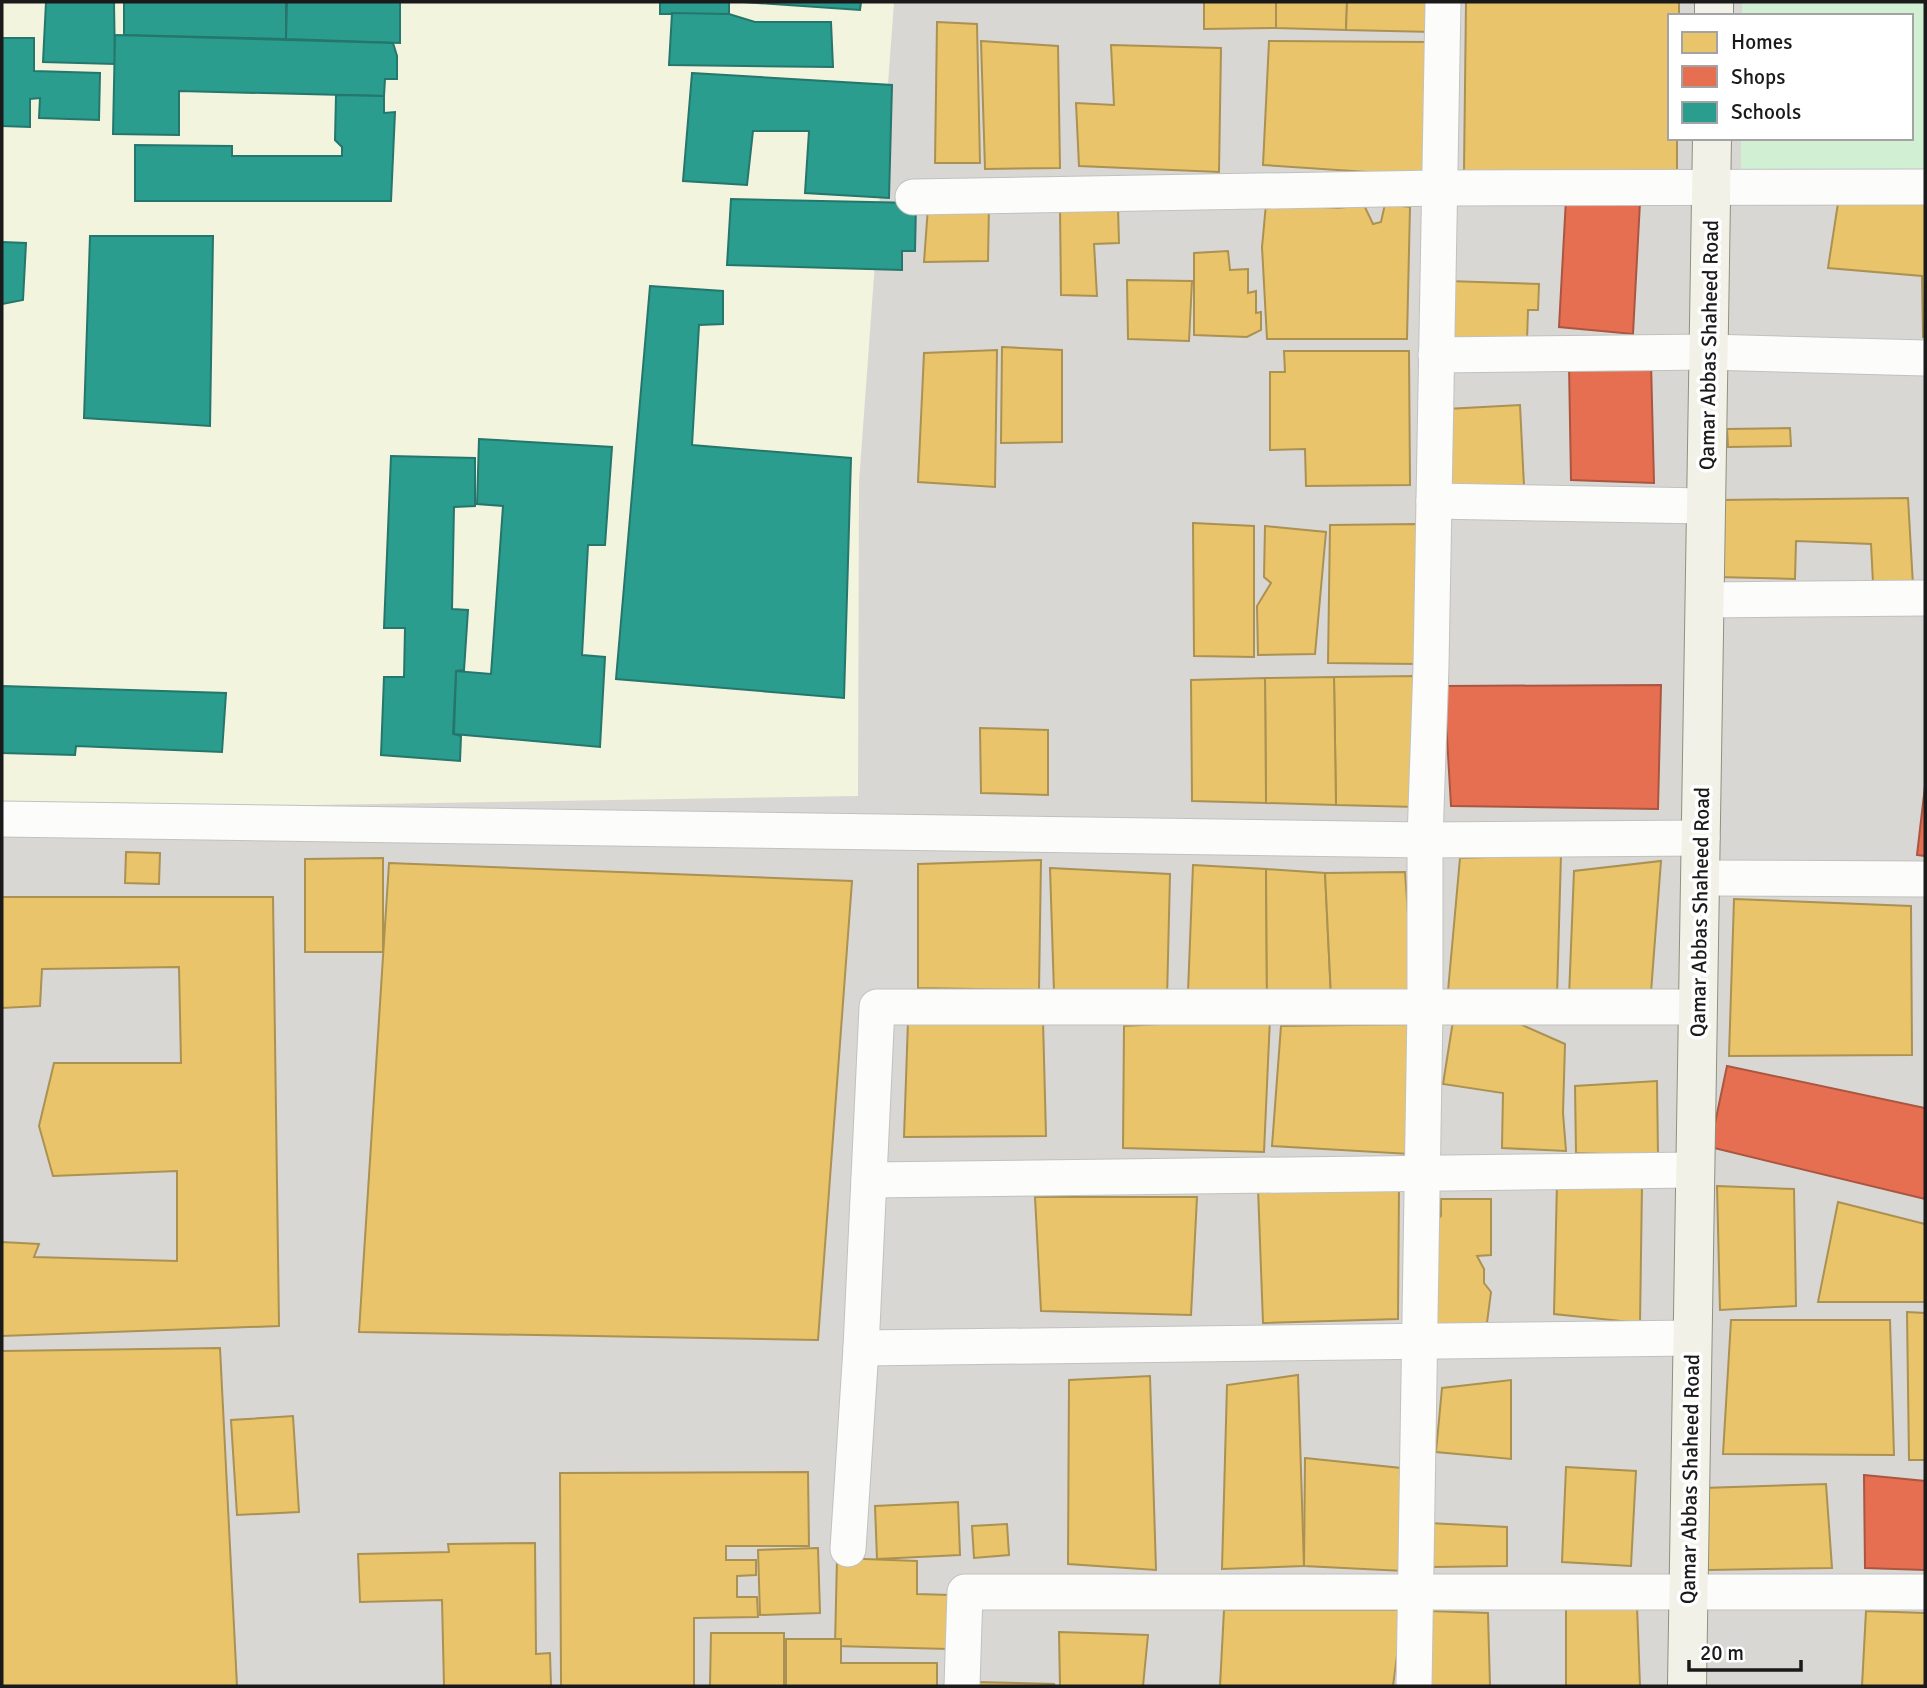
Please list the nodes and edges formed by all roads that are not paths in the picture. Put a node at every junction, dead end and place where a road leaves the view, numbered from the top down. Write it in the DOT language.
graph roads {
  1 [pos="1443,2"];
  2 [pos="1712,140"];
  3 [pos="1711,186"];
  4 [pos="1925,187"];
  5 [pos="1439,188"];
  6 [pos="913,197"];
  7 [pos="1709,352"];
  8 [pos="1436,355"];
  9 [pos="1925,358"];
  10 [pos="1434,501"];
  11 [pos="1706,506"];
  12 [pos="1925,598"];
  13 [pos="1705,600"];
  14 [pos="2,819"];
  15 [pos="1702,838"];
  16 [pos="1425,840"];
  17 [pos="1700,878"];
  18 [pos="1925,879"];
  19 [pos="1698,1007"];
  20 [pos="1425,1009"];
  21 [pos="1695,1170"];
  22 [pos="1422,1174"];
  23 [pos="869,1180"];
  24 [pos="1693,1339"];
  25 [pos="1420,1341"];
  26 [pos="860,1348"];
  27 [pos="848,1549"];
  28 [pos="1415,1592"];
  29 [pos="1925,1592"];
  30 [pos="1688,1593"];
  31 [pos="962,1686"];
  32 [pos="1414,1686"];
  33 [pos="1687,1686"];
  1 -- 5 [label="street"];
  2 -- 3 [label="street, Qamar Abbas Shaheed Road"];
  3 -- 4 [label="street"];
  3 -- 5 [label="street"];
  3 -- 7 [label="street, Qamar Abbas Shaheed Road"];
  5 -- 6 [label="street"];
  5 -- 8 [label="street"];
  7 -- 8 [label="street"];
  7 -- 9 [label="street"];
  7 -- 11 [label="street, Qamar Abbas Shaheed Road"];
  8 -- 10 [label="street"];
  10 -- 11 [label="street"];
  10 -- 16 [label="street"];
  11 -- 13 [label="street, Qamar Abbas Shaheed Road"];
  12 -- 13 [label="street"];
  13 -- 15 [label="street, Qamar Abbas Shaheed Road"];
  14 -- 16 [label="street"];
  15 -- 16 [label="street"];
  15 -- 17 [label="street, Qamar Abbas Shaheed Road"];
  16 -- 20 [label="street"];
  17 -- 18 [label="street"];
  17 -- 19 [label="street, Qamar Abbas Shaheed Road"];
  19 -- 20 [label="street"];
  19 -- 21 [label="street, Qamar Abbas Shaheed Road"];
  20 -- 22 [label="street"];
  20 -- 23 [label="street"];
  21 -- 22 [label="street"];
  21 -- 24 [label="street, Qamar Abbas Shaheed Road"];
  22 -- 23 [label="street"];
  22 -- 25 [label="street"];
  23 -- 26 [label="street"];
  24 -- 25 [label="street"];
  24 -- 30 [label="street, Qamar Abbas Shaheed Road"];
  25 -- 26 [label="street"];
  25 -- 28 [label="street"];
  26 -- 27 [label="street"];
  28 -- 30 [label="street"];
  28 -- 31 [label="street"];
  28 -- 32 [label="street"];
  29 -- 30 [label="street"];
  30 -- 33 [label="street, Qamar Abbas Shaheed Road"];
}
